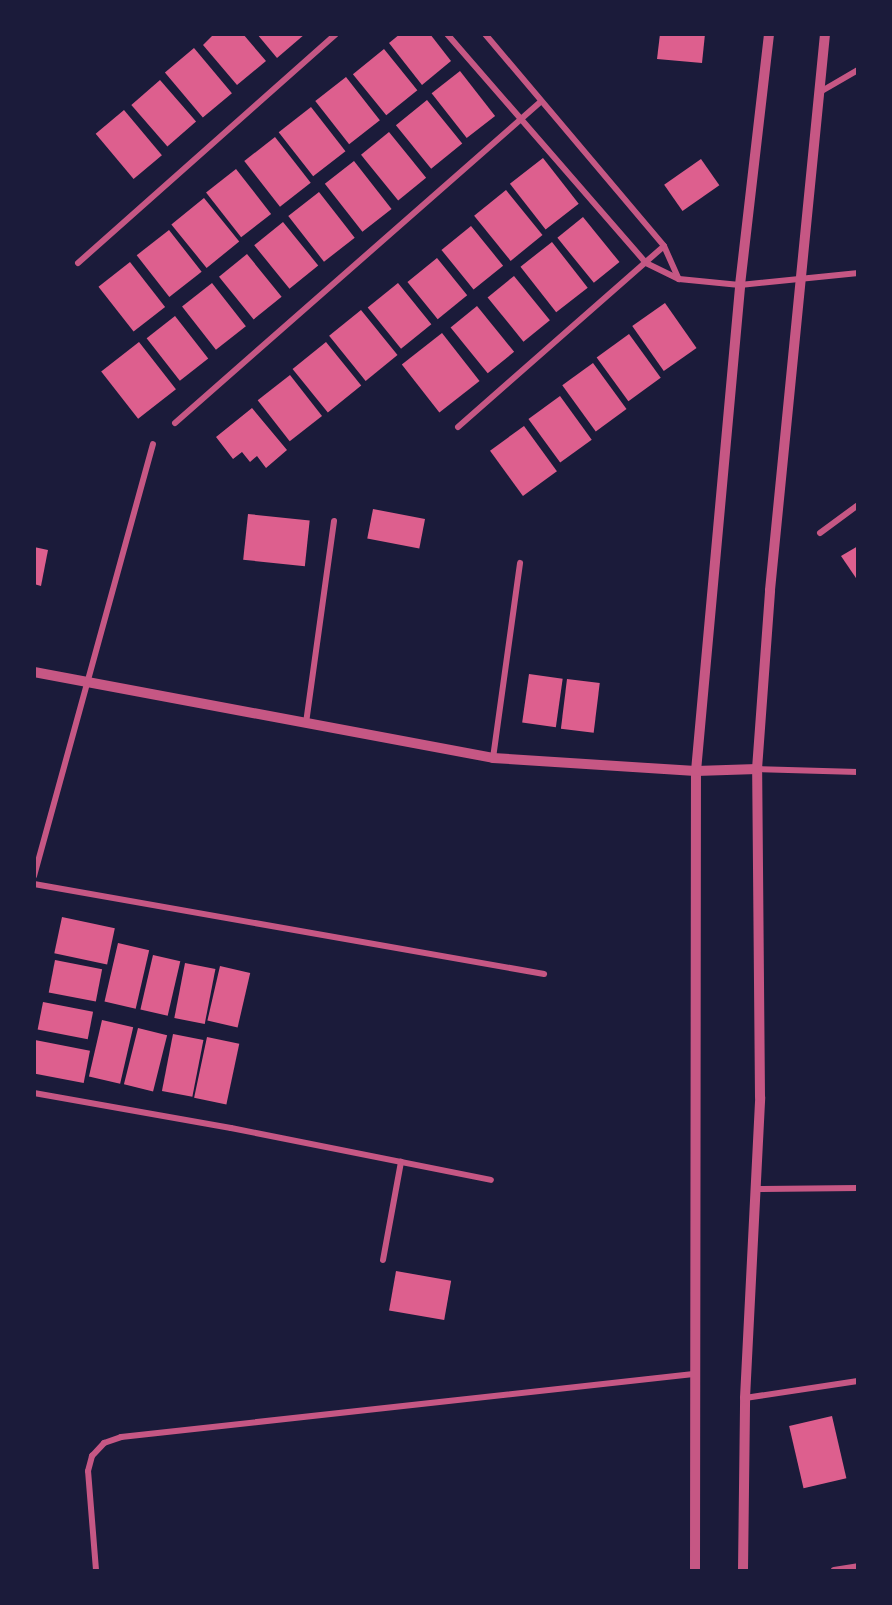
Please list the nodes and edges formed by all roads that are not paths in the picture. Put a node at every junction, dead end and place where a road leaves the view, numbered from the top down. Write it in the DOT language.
graph roads {
  1 [pos="336,34"];
  2 [pos="447,34"];
  3 [pos="485,34"];
  4 [pos="769,34"];
  5 [pos="825,34"];
  6 [pos="858,70"];
  7 [pos="819,93"];
  8 [pos="541,102"];
  9 [pos="522,117"];
  10 [pos="664,246"];
  11 [pos="78,263"];
  12 [pos="646,263"];
  13 [pos="858,273"];
  14 [pos="679,279"];
  15 [pos="799,279"];
  16 [pos="740,285"];
  17 [pos="175,423"];
  18 [pos="458,427"];
  19 [pos="153,444"];
  20 [pos="858,505"];
  21 [pos="334,521"];
  22 [pos="820,533"];
  23 [pos="520,563"];
  24 [pos="34,672"];
  25 [pos="88,681"];
  26 [pos="306,723"];
  27 [pos="493,758"];
  28 [pos="757,769"];
  29 [pos="696,771"];
  30 [pos="858,772"];
  31 [pos="34,876"];
  32 [pos="34,884"];
  33 [pos="544,974"];
  34 [pos="34,1093"];
  35 [pos="401,1162"];
  36 [pos="491,1180"];
  37 [pos="858,1188"];
  38 [pos="756,1189"];
  39 [pos="383,1260"];
  40 [pos="694,1374"];
  41 [pos="858,1381"];
  42 [pos="745,1398"];
  43 [pos="858,1566"];
  44 [pos="96,1570"];
  45 [pos="695,1570"];
  46 [pos="743,1570"];
  47 [pos="834,1570"];
  1 -- 11 [label="street"];
  2 -- 9 [label="street"];
  3 -- 8 [label="street"];
  4 -- 16 [label="street"];
  5 -- 7 [label="street"];
  6 -- 7 [label="street"];
  7 -- 15 [label="street"];
  8 -- 9 [label="street"];
  8 -- 10 [label="street"];
  9 -- 12 [label="street"];
  9 -- 17 [label="street"];
  10 -- 12 [label="street"];
  10 -- 14 [label="street"];
  12 -- 14 [label="street"];
  12 -- 18 [label="street"];
  13 -- 15 [label="street"];
  14 -- 16 [label="street"];
  15 -- 16 [label="street"];
  15 -- 28 [label="street"];
  16 -- 29 [label="street"];
  19 -- 25 [label="street"];
  20 -- 22 [label="street"];
  21 -- 26 [label="street"];
  23 -- 27 [label="street"];
  24 -- 25 [label="street"];
  25 -- 26 [label="street"];
  25 -- 31 [label="street"];
  26 -- 27 [label="street"];
  27 -- 29 [label="street"];
  28 -- 29 [label="street"];
  28 -- 30 [label="street"];
  28 -- 38 [label="street"];
  29 -- 40 [label="street"];
  32 -- 33 [label="street"];
  34 -- 35 [label="street"];
  35 -- 36 [label="street"];
  35 -- 39 [label="street"];
  37 -- 38 [label="street"];
  38 -- 42 [label="street"];
  40 -- 44 [label="street"];
  40 -- 45 [label="street"];
  41 -- 42 [label="street"];
  42 -- 46 [label="street"];
  43 -- 47 [label="street"];
}
